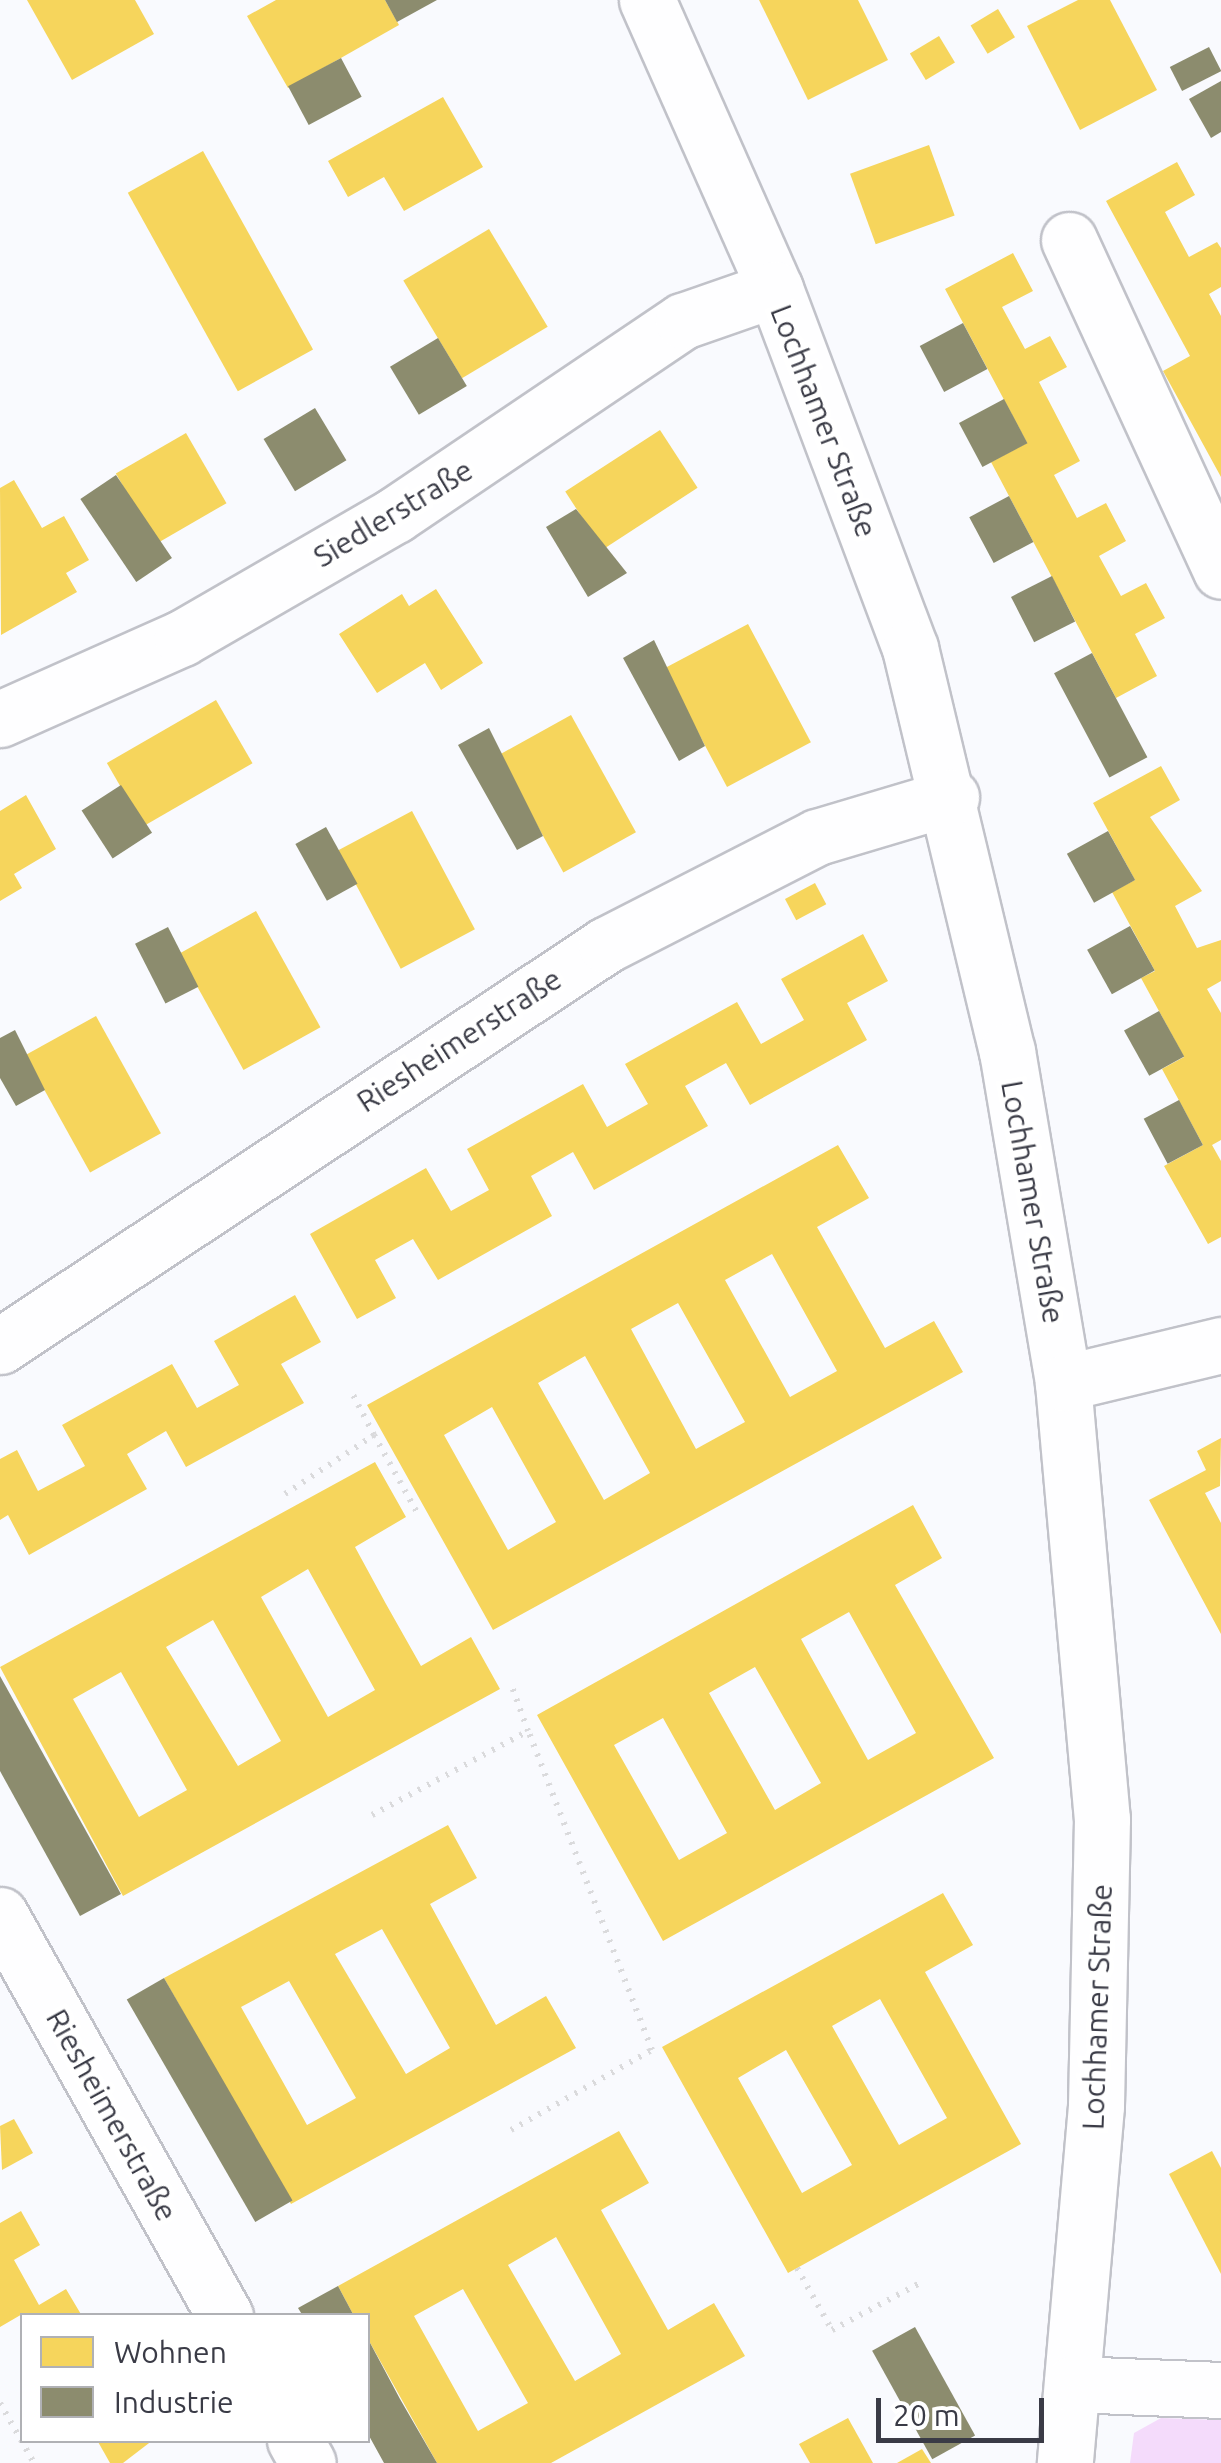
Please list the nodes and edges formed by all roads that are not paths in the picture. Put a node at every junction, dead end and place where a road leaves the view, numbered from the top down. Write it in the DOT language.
graph roads {
  1 [pos="647,0"];
  2 [pos="1069,240"];
  3 [pos="774,289"];
  4 [pos="1221,571"];
  5 [pos="0,720"];
  6 [pos="951,797"];
  7 [pos="1221,1345"];
  8 [pos="0,1346"];
  9 [pos="1063,1383"];
  10 [pos="0,1914"];
  11 [pos="223,2313"];
  12 [pos="1072,2384"];
  13 [pos="1221,2390"];
  14 [pos="1065,2463"];
  1 -- 3 [label="street, Lochhamer Straße"];
  2 -- 4 [label="street"];
  3 -- 5 [label="street, Siedlerstraße"];
  3 -- 6 [label="street, Lochhamer Straße"];
  6 -- 8 [label="street, Riesheimerstraße"];
  6 -- 9 [label="street, Lochhamer Straße"];
  7 -- 9 [label="street"];
  9 -- 12 [label="street, Lochhamer Straße"];
  10 -- 11 [label="street, Riesheimerstraße"];
  12 -- 13 [label="street"];
  12 -- 14 [label="street, Lochhamer Straße"];
}
